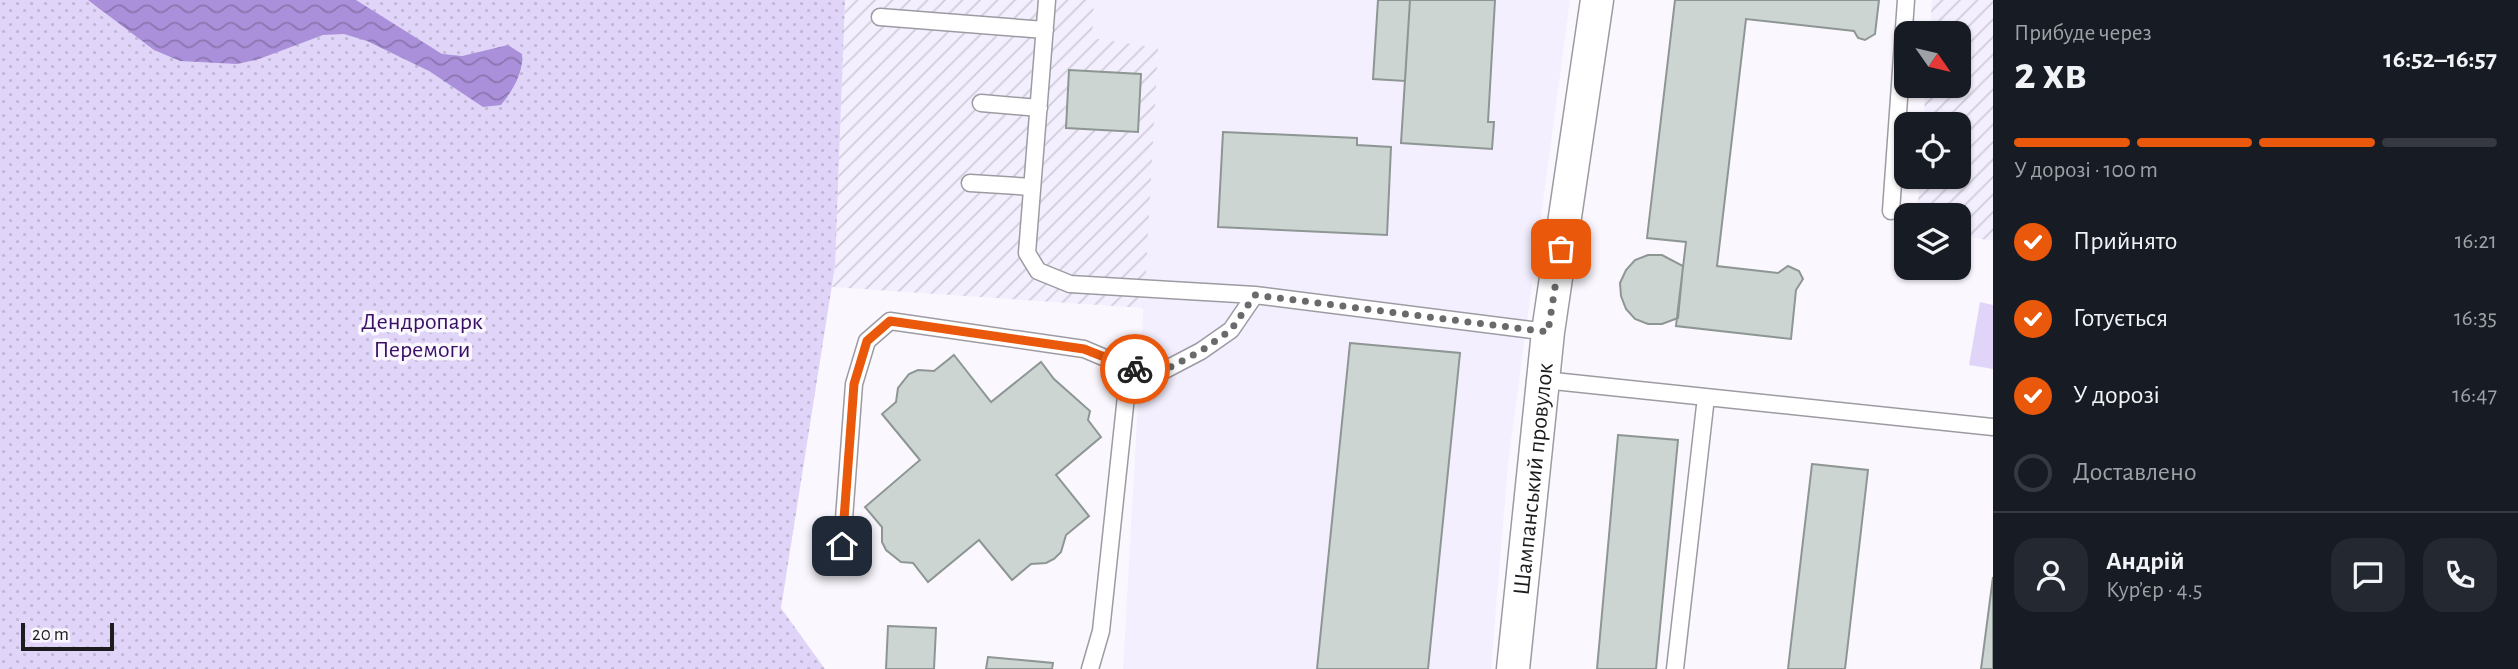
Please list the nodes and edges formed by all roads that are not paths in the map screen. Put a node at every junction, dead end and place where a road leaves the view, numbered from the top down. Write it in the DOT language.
graph roads {
  1 [pos="1047,0"];
  2 [pos="1597,0"];
  3 [pos="1906,0"];
  4 [pos="880,17"];
  5 [pos="1045,30"];
  6 [pos="981,103"];
  7 [pos="1039,108"];
  8 [pos="970,183"];
  9 [pos="1032,187"];
  10 [pos="1891,211"];
  11 [pos="1255,295"];
  12 [pos="1548,332"];
  13 [pos="1129,368"];
  14 [pos="1544,380"];
  15 [pos="1706,397"];
  16 [pos="1993,427"];
  17 [pos="842,546"];
  18 [pos="1090,669"];
  19 [pos="1513,669"];
  20 [pos="1675,669"];
  1 -- 5 [label="lane"];
  2 -- 12 [label="street, Шампанський провулок"];
  3 -- 10 [label="lane"];
  4 -- 5 [label="lane"];
  5 -- 7 [label="lane"];
  6 -- 7 [label="lane"];
  7 -- 9 [label="lane"];
  8 -- 9 [label="lane"];
  9 -- 11 [label="lane"];
  11 -- 12 [label="lane"];
  11 -- 13 [label="lane"];
  12 -- 14 [label="street, Шампанський провулок"];
  13 -- 17 [label="lane"];
  13 -- 18 [label="lane"];
  14 -- 15 [label="lane"];
  14 -- 19 [label="street, Шампанський провулок"];
  15 -- 16 [label="lane"];
  15 -- 20 [label="lane"];
}
